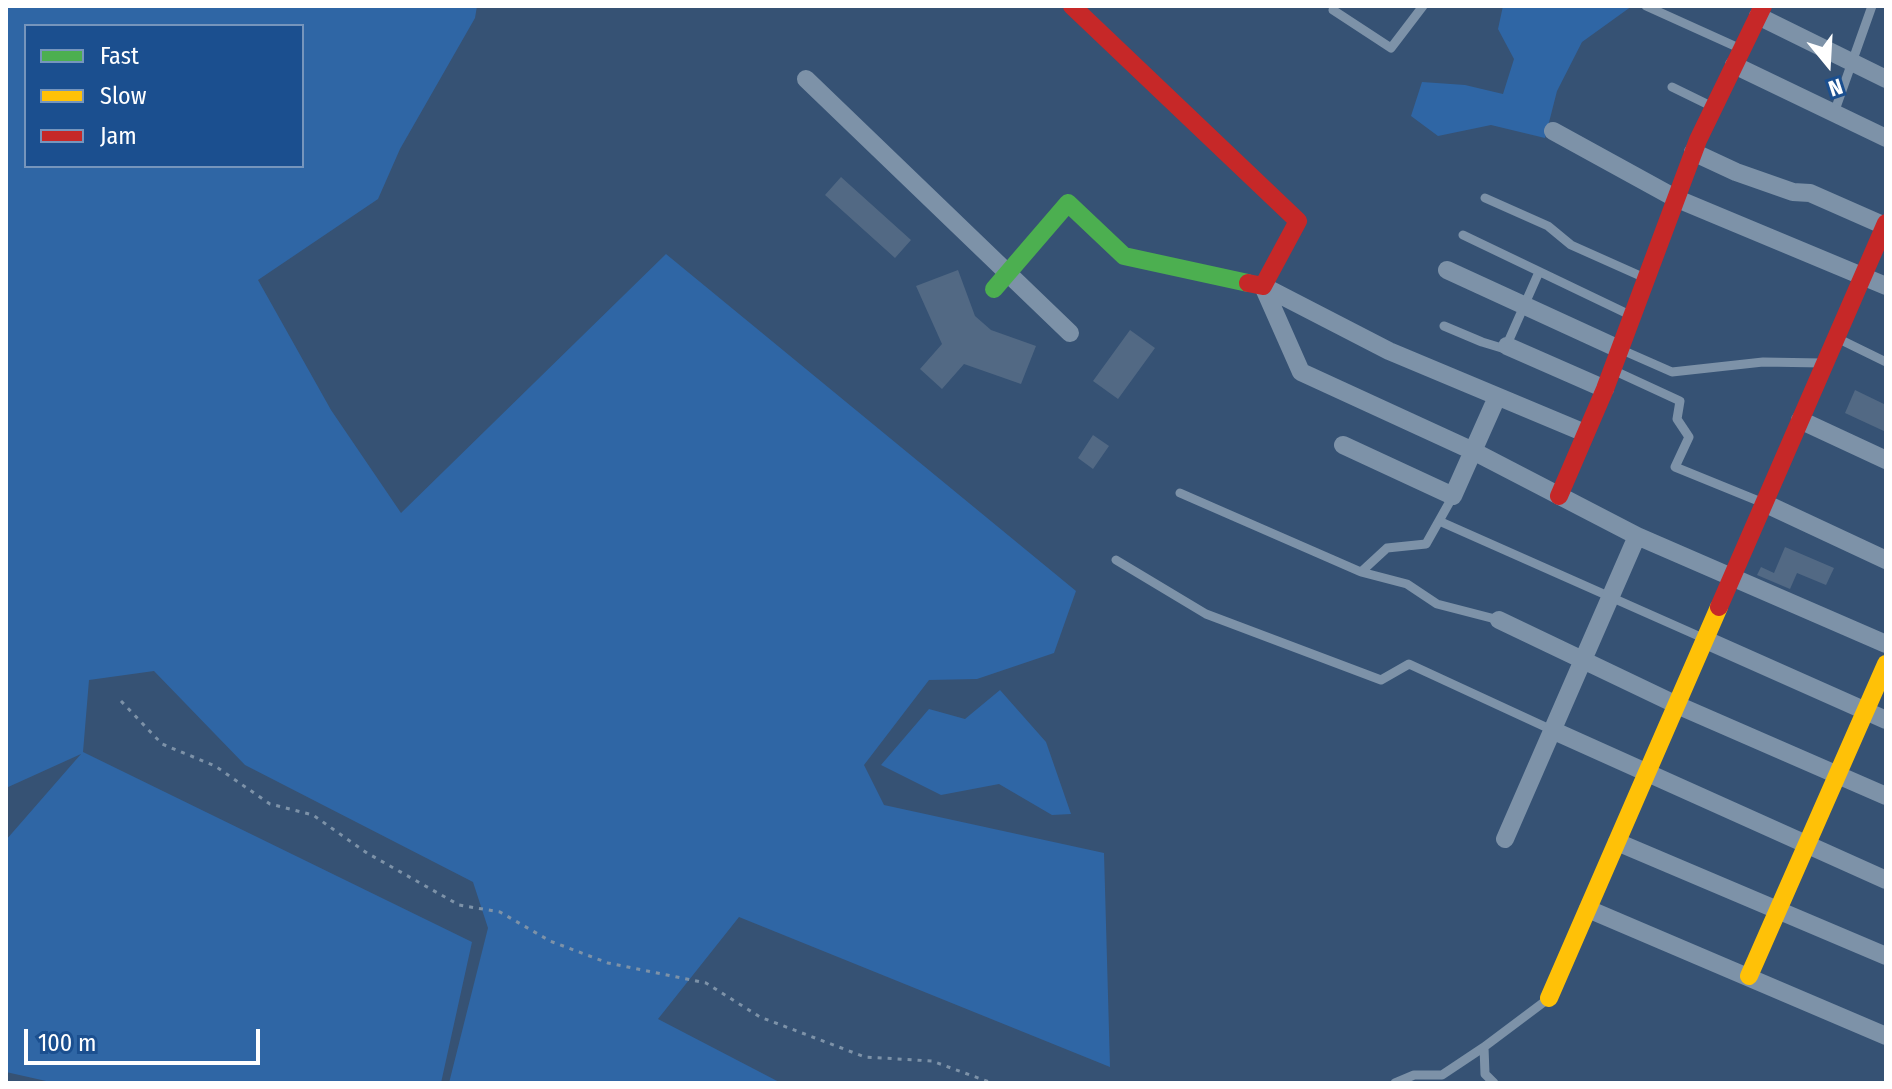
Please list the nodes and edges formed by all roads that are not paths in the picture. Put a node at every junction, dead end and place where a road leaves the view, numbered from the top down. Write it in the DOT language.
graph roads {
  1 [pos="1072,6"];
  2 [pos="1423,6"];
  3 [pos="1646,6"];
  4 [pos="1872,6"];
  5 [pos="1333,10"];
  6 [pos="1760,11"];
  7 [pos="1738,57"];
  8 [pos="1852,62"];
  9 [pos="806,79"];
  10 [pos="1886,79"];
  11 [pos="1672,87"];
  12 [pos="1713,107"];
  13 [pos="1834,113"];
  14 [pos="1553,131"];
  15 [pos="1886,138"];
  16 [pos="1693,152"];
  17 [pos="1485,198"];
  18 [pos="1675,198"];
  19 [pos="1885,225"];
  20 [pos="1463,235"];
  21 [pos="1447,270"];
  22 [pos="1539,272"];
  23 [pos="1008,273"];
  24 [pos="1863,275"];
  25 [pos="1645,278"];
  26 [pos="1263,286"];
  27 [pos="1886,286"];
  28 [pos="994,289"];
  29 [pos="1525,306"];
  30 [pos="1632,315"];
  31 [pos="1444,326"];
  32 [pos="1070,333"];
  33 [pos="1836,338"];
  34 [pos="1507,346"];
  35 [pos="1619,349"];
  36 [pos="1886,362"];
  37 [pos="1825,363"];
  38 [pos="1612,370"];
  39 [pos="1605,389"];
  40 [pos="1497,397"];
  41 [pos="1800,420"];
  42 [pos="1585,433"];
  43 [pos="1343,445"];
  44 [pos="1473,451"];
  45 [pos="1886,460"];
  46 [pos="1180,493"];
  47 [pos="1453,496"];
  48 [pos="1559,496"];
  49 [pos="1764,503"];
  50 [pos="1439,521"];
  51 [pos="1637,536"];
  52 [pos="1116,560"];
  53 [pos="1886,560"];
  54 [pos="1361,572"];
  55 [pos="1732,576"];
  56 [pos="1610,596"];
  57 [pos="1499,620"];
  58 [pos="1706,640"];
  59 [pos="1886,644"];
  60 [pos="1582,660"];
  61 [pos="1886,664"];
  62 [pos="1677,705"];
  63 [pos="1867,711"];
  64 [pos="1886,720"];
  65 [pos="1552,730"];
  66 [pos="1647,772"];
  67 [pos="1839,777"];
  68 [pos="1886,796"];
  69 [pos="1505,839"];
  70 [pos="1617,842"];
  71 [pos="1808,845"];
  72 [pos="1886,880"];
  73 [pos="1588,909"];
  74 [pos="1778,910"];
  75 [pos="1886,956"];
  76 [pos="1749,976"];
  77 [pos="1549,998"];
  78 [pos="1886,1036"];
  79 [pos="1484,1047"];
  80 [pos="1395,1083"];
  81 [pos="1494,1083"];
  1 -- 26 [label="street"];
  2 -- 5 [label="lane"];
  3 -- 7 [label="lane"];
  4 -- 8 [label="lane"];
  6 -- 7 [label="street"];
  6 -- 8 [label="street"];
  7 -- 12 [label="street"];
  7 -- 13 [label="street"];
  8 -- 10 [label="street"];
  8 -- 13 [label="lane"];
  9 -- 23 [label="street"];
  11 -- 12 [label="lane"];
  12 -- 16 [label="street"];
  13 -- 15 [label="street"];
  14 -- 18 [label="street"];
  16 -- 18 [label="street"];
  16 -- 19 [label="street"];
  17 -- 25 [label="lane"];
  18 -- 24 [label="street"];
  18 -- 25 [label="street"];
  19 -- 24 [label="street"];
  20 -- 22 [label="lane"];
  21 -- 29 [label="street"];
  22 -- 29 [label="lane"];
  22 -- 30 [label="lane"];
  23 -- 26 [label="street"];
  23 -- 28 [label="street"];
  23 -- 32 [label="street"];
  24 -- 27 [label="street"];
  24 -- 33 [label="street"];
  25 -- 30 [label="street"];
  26 -- 40 [label="street"];
  26 -- 44 [label="street"];
  29 -- 34 [label="lane"];
  29 -- 35 [label="street"];
  30 -- 35 [label="street"];
  31 -- 34 [label="lane"];
  33 -- 36 [label="lane"];
  33 -- 37 [label="street"];
  34 -- 39 [label="street"];
  35 -- 37 [label="lane"];
  35 -- 38 [label="street"];
  37 -- 41 [label="street"];
  38 -- 39 [label="street"];
  38 -- 49 [label="lane"];
  39 -- 42 [label="street"];
  40 -- 42 [label="street"];
  40 -- 44 [label="street"];
  41 -- 45 [label="street"];
  41 -- 49 [label="street"];
  42 -- 48 [label="street"];
  43 -- 47 [label="street"];
  44 -- 47 [label="street"];
  44 -- 48 [label="street"];
  46 -- 54 [label="lane"];
  47 -- 50 [label="lane"];
  48 -- 51 [label="street"];
  49 -- 53 [label="street"];
  49 -- 55 [label="street"];
  50 -- 54 [label="lane"];
  50 -- 56 [label="lane"];
  51 -- 55 [label="street"];
  51 -- 56 [label="street"];
  52 -- 65 [label="lane"];
  54 -- 57 [label="lane"];
  55 -- 58 [label="street"];
  55 -- 59 [label="street"];
  56 -- 58 [label="lane"];
  56 -- 60 [label="street"];
  57 -- 60 [label="street"];
  58 -- 62 [label="street"];
  58 -- 63 [label="street"];
  60 -- 62 [label="street"];
  60 -- 65 [label="street"];
  61 -- 63 [label="street"];
  62 -- 66 [label="street"];
  62 -- 67 [label="street"];
  63 -- 64 [label="street"];
  63 -- 67 [label="street"];
  65 -- 66 [label="street"];
  65 -- 69 [label="street"];
  66 -- 70 [label="street"];
  66 -- 71 [label="street"];
  67 -- 68 [label="street"];
  67 -- 71 [label="street"];
  70 -- 73 [label="street"];
  70 -- 74 [label="street"];
  71 -- 72 [label="street"];
  71 -- 74 [label="street"];
  73 -- 76 [label="street"];
  73 -- 77 [label="street"];
  74 -- 75 [label="street"];
  74 -- 76 [label="street"];
  76 -- 78 [label="street"];
  77 -- 79 [label="lane"];
  79 -- 80 [label="lane"];
  79 -- 81 [label="lane"];
}
